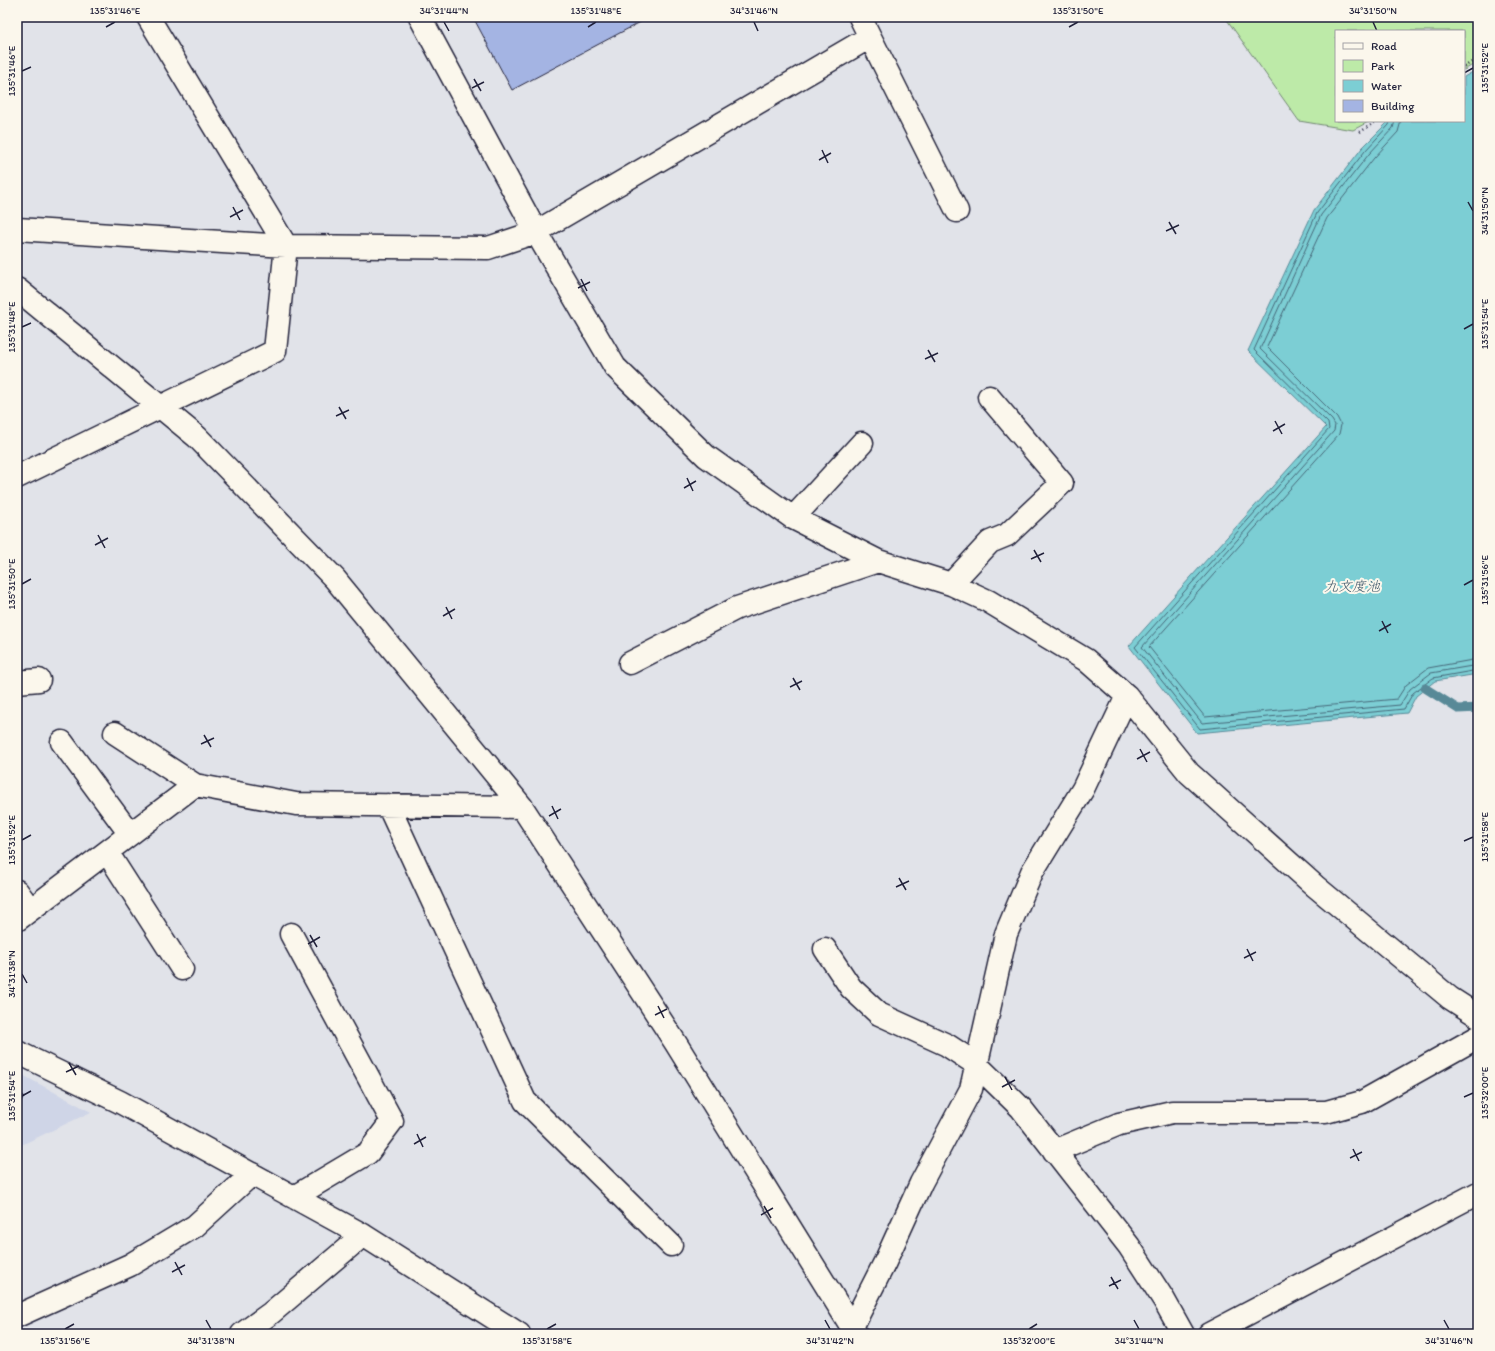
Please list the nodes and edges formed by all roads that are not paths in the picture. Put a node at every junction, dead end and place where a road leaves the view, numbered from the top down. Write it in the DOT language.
graph roads {
  1 [pos="148,17"];
  2 [pos="420,17"];
  3 [pos="860,17"];
  4 [pos="870,37"];
  5 [pos="957,211"];
  6 [pos="17,229"];
  7 [pos="536,232"];
  8 [pos="286,246"];
  9 [pos="17,289"];
  10 [pos="989,397"];
  11 [pos="160,407"];
  12 [pos="862,443"];
  13 [pos="17,477"];
  14 [pos="793,518"];
  15 [pos="878,561"];
  16 [pos="951,584"];
  17 [pos="630,663"];
  18 [pos="39,680"];
  19 [pos="17,682"];
  20 [pos="1127,696"];
  21 [pos="115,733"];
  22 [pos="62,742"];
  23 [pos="195,785"];
  24 [pos="388,805"];
  25 [pos="522,806"];
  26 [pos="130,834"];
  27 [pos="107,852"];
  28 [pos="17,891"];
  29 [pos="24,914"];
  30 [pos="291,934"];
  31 [pos="825,949"];
  32 [pos="182,969"];
  33 [pos="1478,1016"];
  34 [pos="1478,1037"];
  35 [pos="17,1052"];
  36 [pos="976,1064"];
  37 [pos="1054,1151"];
  38 [pos="252,1174"];
  39 [pos="1478,1193"];
  40 [pos="294,1197"];
  41 [pos="363,1235"];
  42 [pos="670,1245"];
  43 [pos="17,1316"];
  44 [pos="854,1331"];
  45 [pos="1218,1332"];
  46 [pos="242,1334"];
  47 [pos="519,1334"];
  48 [pos="1183,1334"];
  1 -- 8 [label="street"];
  2 -- 7 [label="street"];
  3 -- 4 [label="street"];
  4 -- 5 [label="street"];
  4 -- 7 [label="street"];
  6 -- 8 [label="street"];
  7 -- 8 [label="street"];
  7 -- 14 [label="street"];
  8 -- 11 [label="street"];
  9 -- 11 [label="street"];
  10 -- 16 [label="street"];
  11 -- 13 [label="street"];
  11 -- 25 [label="street"];
  12 -- 14 [label="street"];
  14 -- 15 [label="street"];
  15 -- 16 [label="street"];
  15 -- 17 [label="street"];
  16 -- 20 [label="street"];
  18 -- 19 [label="street"];
  20 -- 33 [label="street"];
  20 -- 36 [label="street"];
  21 -- 23 [label="street"];
  22 -- 26 [label="street"];
  23 -- 24 [label="street"];
  23 -- 26 [label="street"];
  24 -- 25 [label="street"];
  24 -- 42 [label="street"];
  25 -- 44 [label="street"];
  26 -- 27 [label="street"];
  27 -- 29 [label="street"];
  27 -- 32 [label="street"];
  28 -- 29 [label="street"];
  30 -- 40 [label="street"];
  31 -- 36 [label="street"];
  34 -- 37 [label="street"];
  35 -- 38 [label="street"];
  36 -- 37 [label="street"];
  36 -- 44 [label="street"];
  37 -- 48 [label="street"];
  38 -- 40 [label="street"];
  38 -- 43 [label="street"];
  39 -- 45 [label="street"];
  40 -- 41 [label="street"];
  41 -- 46 [label="street"];
  41 -- 47 [label="street"];
}
